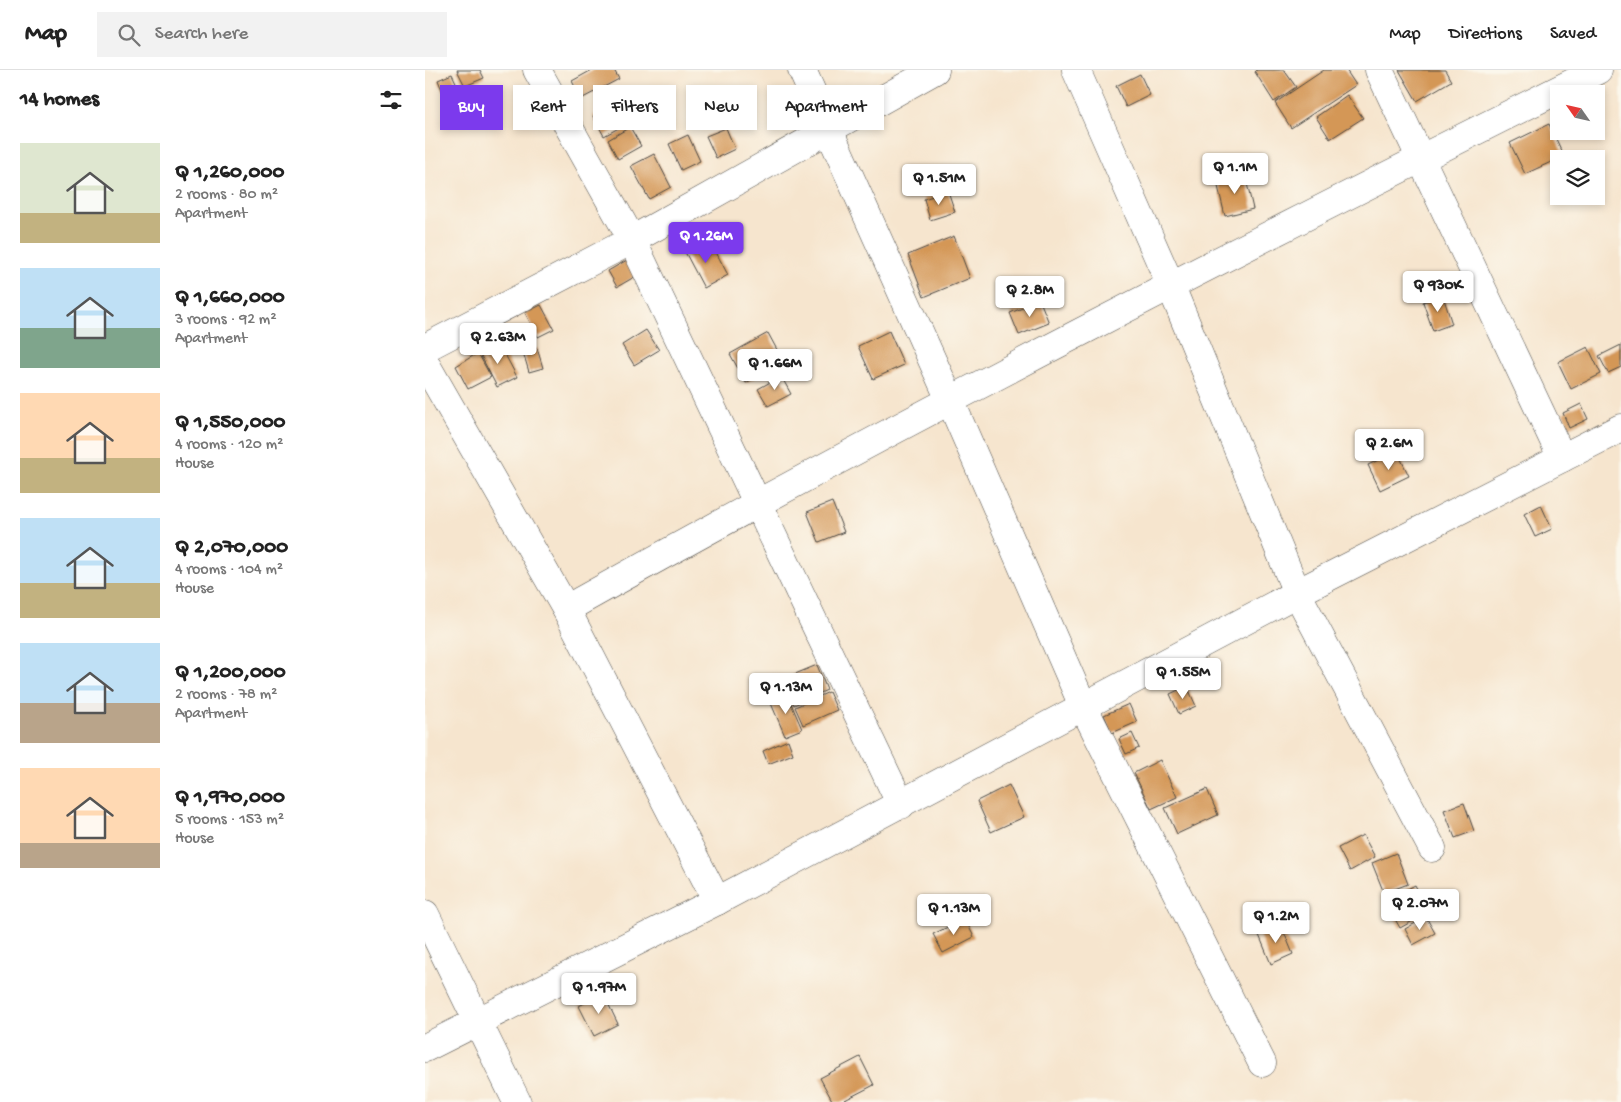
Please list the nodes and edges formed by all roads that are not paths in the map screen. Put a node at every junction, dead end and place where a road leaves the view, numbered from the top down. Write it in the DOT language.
graph roads {
  1 [pos="537,70"];
  2 [pos="802,70"];
  3 [pos="935,70"];
  4 [pos="1077,70"];
  5 [pos="1379,70"];
  6 [pos="1598,70"];
  7 [pos="808,85"];
  8 [pos="884,98"];
  9 [pos="827,130"];
  10 [pos="1422,158"];
  11 [pos="632,240"];
  12 [pos="1170,284"];
  13 [pos="425,348"];
  14 [pos="425,362"];
  15 [pos="950,400"];
  16 [pos="1621,428"];
  17 [pos="1562,458"];
  18 [pos="758,501"];
  19 [pos="1297,594"];
  20 [pos="566,609"];
  21 [pos="1083,706"];
  22 [pos="901,805"];
  23 [pos="1432,848"];
  24 [pos="717,901"];
  25 [pos="425,914"];
  26 [pos="478,1022"];
  27 [pos="425,1048"];
  28 [pos="1262,1063"];
  29 [pos="517,1102"];
  1 -- 11 [label="street"];
  2 -- 7 [label="street"];
  3 -- 8 [label="street"];
  4 -- 12 [label="street"];
  5 -- 10 [label="street"];
  6 -- 10 [label="street"];
  9 -- 11 [label="street"];
  9 -- 15 [label="street"];
  10 -- 12 [label="street"];
  10 -- 17 [label="street"];
  11 -- 13 [label="street"];
  11 -- 18 [label="street"];
  12 -- 15 [label="street"];
  12 -- 19 [label="street"];
  14 -- 20 [label="street"];
  15 -- 18 [label="street"];
  15 -- 21 [label="street"];
  16 -- 17 [label="street"];
  17 -- 19 [label="street"];
  18 -- 20 [label="street"];
  18 -- 22 [label="street"];
  19 -- 21 [label="street"];
  19 -- 23 [label="street"];
  20 -- 24 [label="street"];
  21 -- 22 [label="street"];
  21 -- 28 [label="street"];
  22 -- 24 [label="street"];
  24 -- 26 [label="street"];
  25 -- 26 [label="street"];
  26 -- 27 [label="street"];
  26 -- 29 [label="street"];
}
